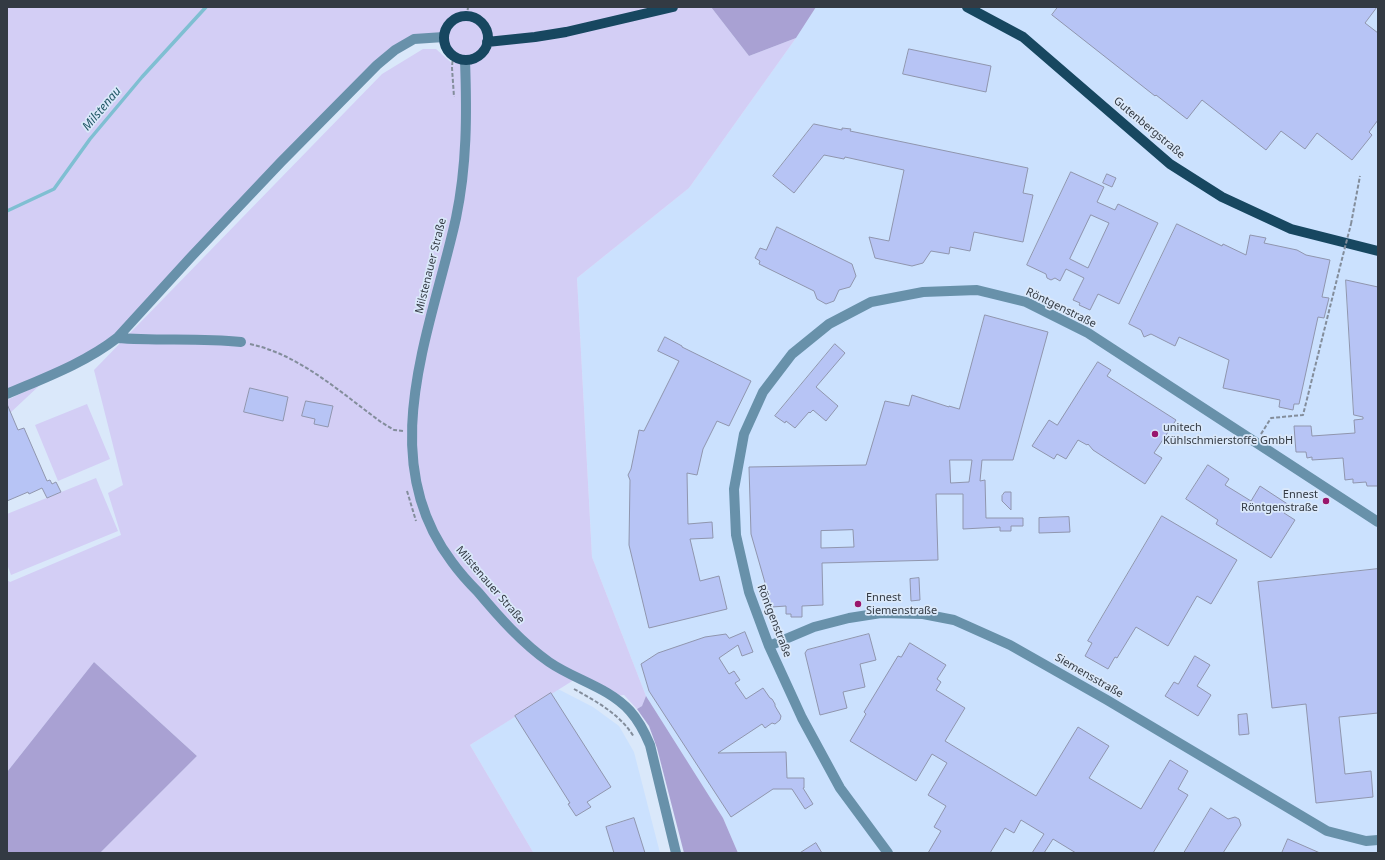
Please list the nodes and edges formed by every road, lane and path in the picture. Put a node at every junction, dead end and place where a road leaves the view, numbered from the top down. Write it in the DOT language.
graph roads {
  1 [pos="673,7"];
  2 [pos="967,7"];
  3 [pos="465,11"];
  4 [pos="444,37"];
  5 [pos="487,42"];
  6 [pos="452,56"];
  7 [pos="465,60"];
  8 [pos="455,102"];
  9 [pos="1360,176"];
  10 [pos="1378,251"];
  11 [pos="117,338"];
  12 [pos="241,342"];
  13 [pos="7,394"];
  14 [pos="401,430"];
  15 [pos="412,431"];
  16 [pos="401,436"];
  17 [pos="1256,442"];
  18 [pos="407,491"];
  19 [pos="1378,522"];
  20 [pos="417,524"];
  21 [pos="770,646"];
  22 [pos="573,688"];
  23 [pos="637,742"];
  24 [pos="1378,840"];
  25 [pos="676,853"];
  26 [pos="888,853"];
  1 -- 5 [label="main road"];
  2 -- 10 [label="main road, Gutenbergstraße"];
  3 -- 4 [label="main road"];
  3 -- 5 [label="main road"];
  4 -- 6 [label="main road"];
  4 -- 11 [label="street"];
  5 -- 7 [label="main road"];
  6 -- 7 [label="main road"];
  6 -- 8 [label="path"];
  7 -- 15 [label="street, Milstenauer Straße"];
  9 -- 17 [label="path, bridge"];
  11 -- 12 [label="street"];
  11 -- 13 [label="street"];
  12 -- 14 [label="path"];
  14 -- 15 [label="path"];
  14 -- 16 [label="path"];
  15 -- 25 [label="street, Milstenauer Straße"];
  17 -- 19 [label="street, Röntgenstraße"];
  17 -- 21 [label="street, Röntgenstraße"];
  18 -- 20 [label="path"];
  21 -- 24 [label="street, Siemensstraße"];
  21 -- 26 [label="street, Röntgenstraße"];
  22 -- 23 [label="path"];
}
